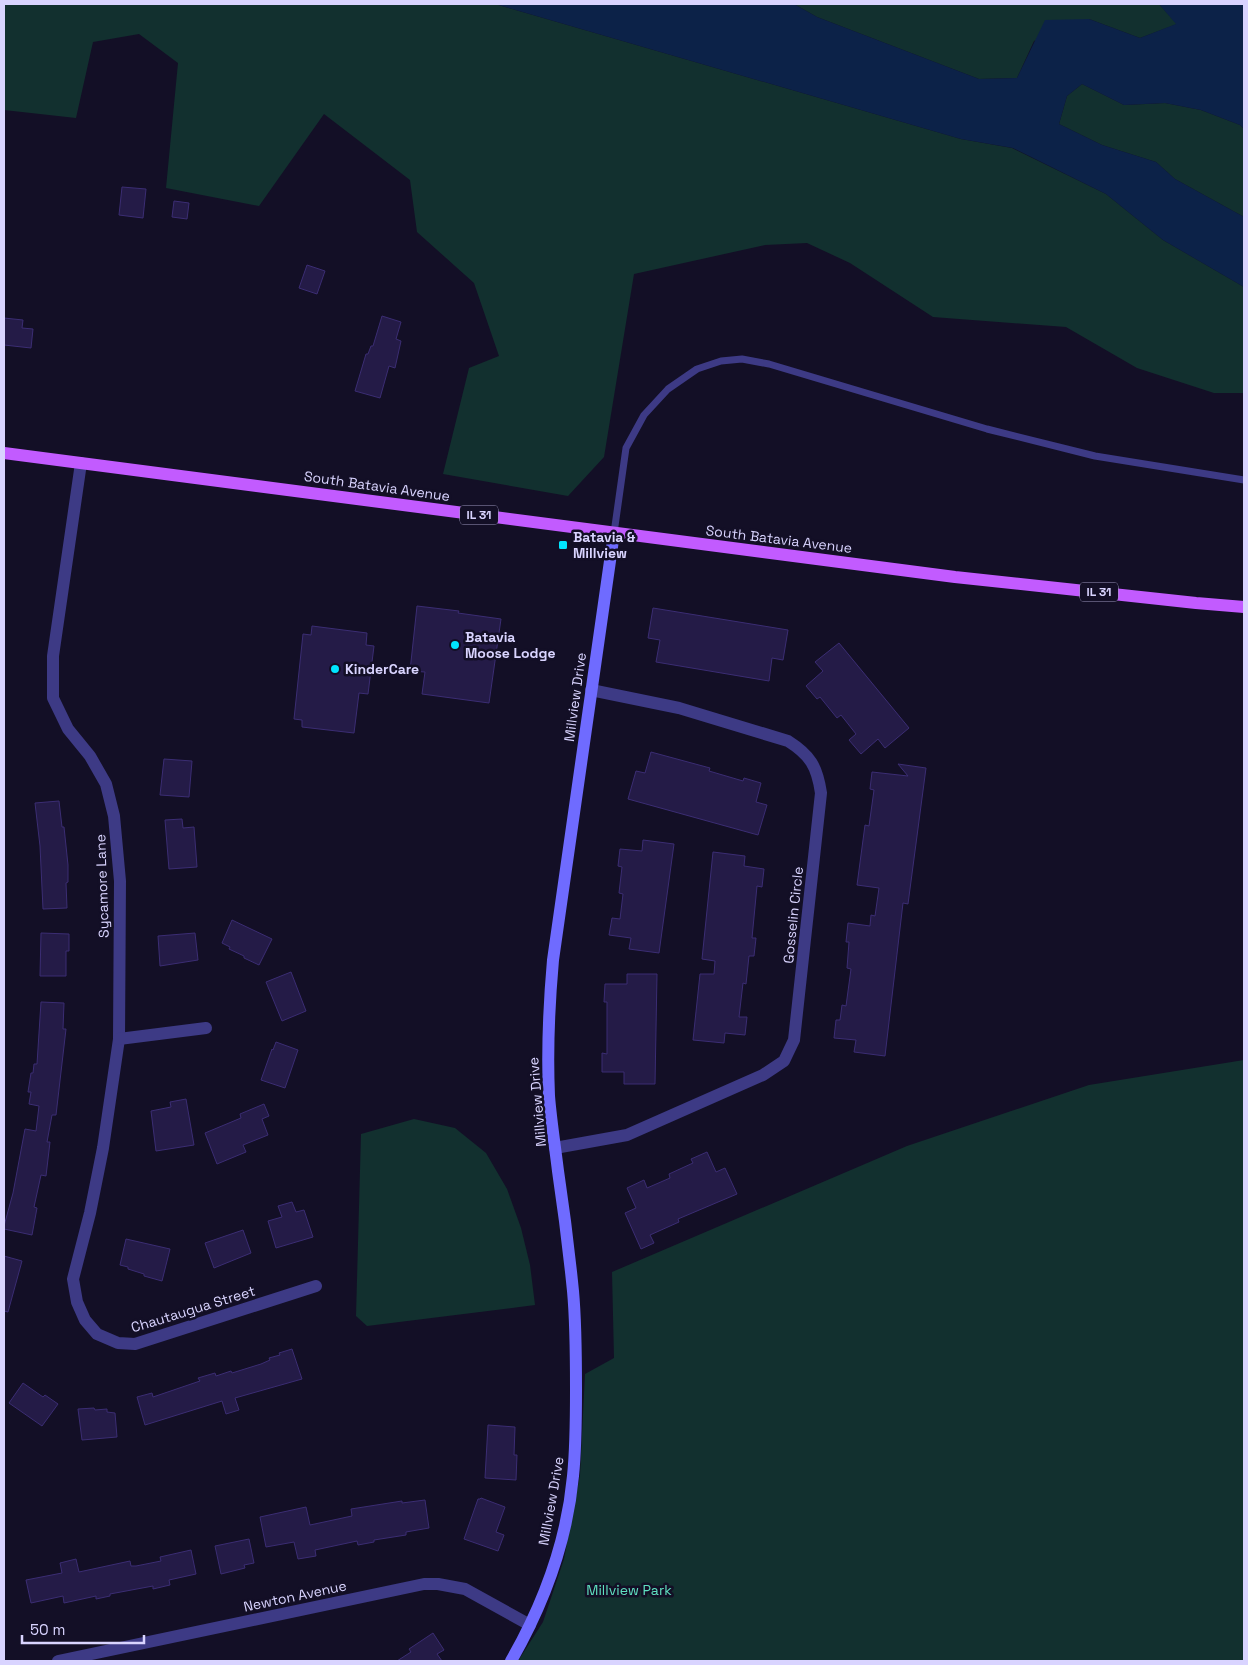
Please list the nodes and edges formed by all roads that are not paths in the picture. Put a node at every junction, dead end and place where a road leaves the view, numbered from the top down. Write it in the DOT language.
graph roads {
  1 [pos="4,453"];
  2 [pos="81,463"];
  3 [pos="1244,480"];
  4 [pos="614,533"];
  5 [pos="1244,607"];
  6 [pos="591,690"];
  7 [pos="206,1028"];
  8 [pos="119,1039"];
  9 [pos="555,1148"];
  10 [pos="316,1286"];
  11 [pos="85,1320"];
  12 [pos="530,1625"];
  13 [pos="58,1661"];
  14 [pos="511,1661"];
  1 -- 2 [label="main road, South Batavia Avenue / IL 31"];
  2 -- 4 [label="main road, South Batavia Avenue / IL 31"];
  2 -- 8 [label="street, Sycamore Lane"];
  3 -- 4 [label="lane"];
  4 -- 5 [label="main road, South Batavia Avenue / IL 31"];
  4 -- 6 [label="street, Millview Drive"];
  6 -- 9 [label="street, Millview Drive"];
  6 -- 9 [label="street, Gosselin Circle"];
  7 -- 8 [label="street"];
  8 -- 11 [label="street, Sycamore Lane"];
  9 -- 12 [label="street, Millview Drive"];
  10 -- 11 [label="street, Chautaugua Street"];
  12 -- 13 [label="street, Newton Avenue"];
  12 -- 14 [label="street, Millview Drive"];
}
